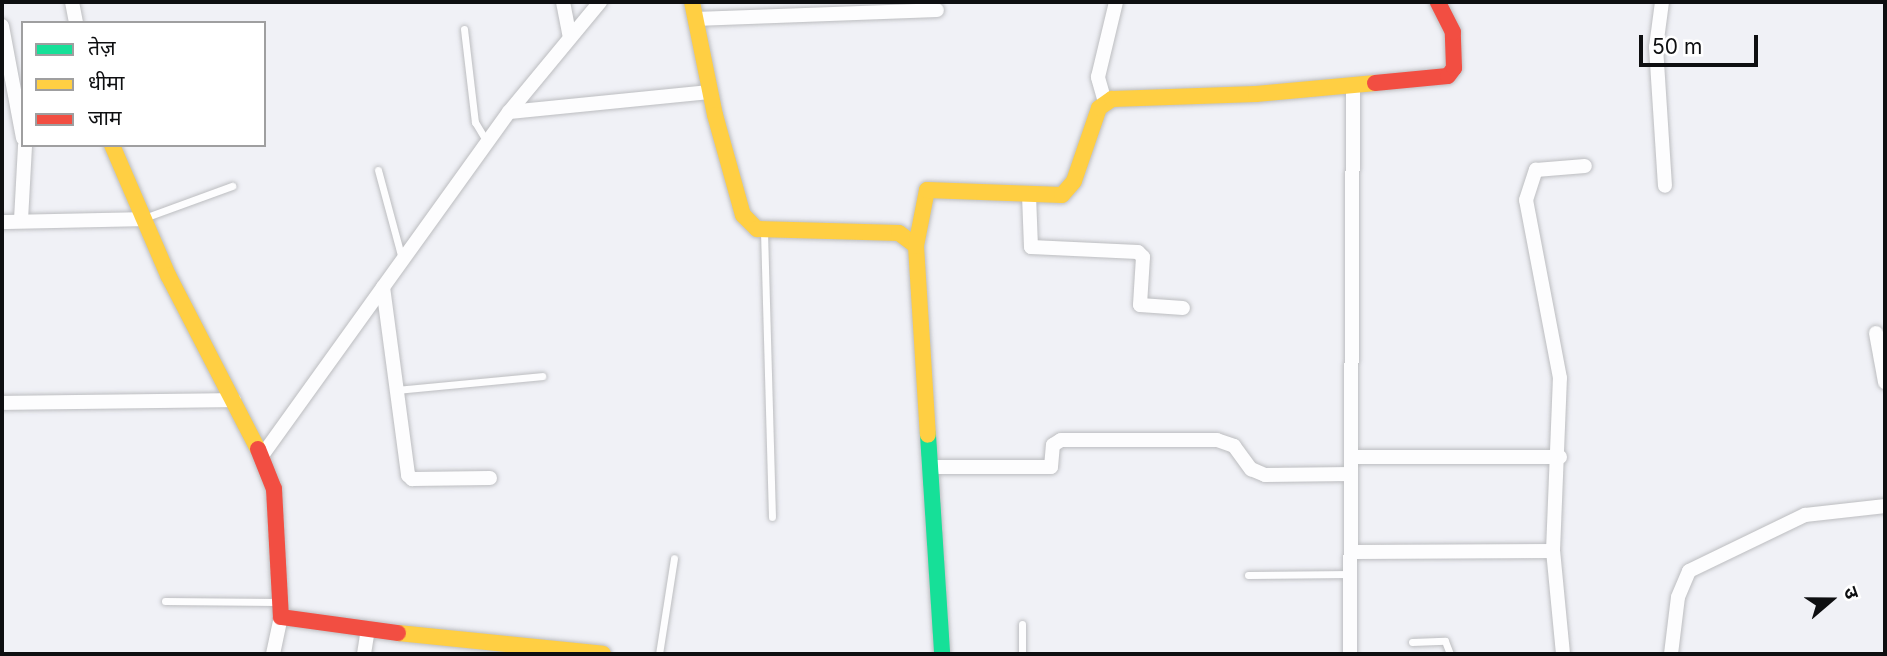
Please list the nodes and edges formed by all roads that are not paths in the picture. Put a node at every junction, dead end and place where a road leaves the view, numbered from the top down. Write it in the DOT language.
graph roads {
  1 [pos="72,2"];
  2 [pos="563,2"];
  3 [pos="600,2"];
  4 [pos="692,2"];
  5 [pos="1116,2"];
  6 [pos="1438,2"];
  7 [pos="1662,2"];
  8 [pos="937,10"];
  9 [pos="695,19"];
  10 [pos="76,21"];
  11 [pos="2,26"];
  12 [pos="464,29"];
  13 [pos="570,37"];
  14 [pos="1353,87"];
  15 [pos="710,92"];
  16 [pos="13,102"];
  17 [pos="1105,102"];
  18 [pos="509,112"];
  19 [pos="21,131"];
  20 [pos="487,142"];
  21 [pos="25,147"];
  22 [pos="113,147"];
  23 [pos="1585,166"];
  24 [pos="378,170"];
  25 [pos="232,186"];
  26 [pos="1665,186"];
  27 [pos="1029,195"];
  28 [pos="142,219"];
  29 [pos="21,220"];
  30 [pos="2,222"];
  31 [pos="764,230"];
  32 [pos="916,246"];
  33 [pos="402,260"];
  34 [pos="383,287"];
  35 [pos="1183,309"];
  36 [pos="1876,333"];
  37 [pos="542,376"];
  38 [pos="1885,382"];
  39 [pos="397,390"];
  40 [pos="234,400"];
  41 [pos="2,403"];
  42 [pos="261,457"];
  43 [pos="1351,457"];
  44 [pos="1560,457"];
  45 [pos="932,467"];
  46 [pos="1351,474"];
  47 [pos="490,478"];
  48 [pos="1885,506"];
  49 [pos="772,517"];
  50 [pos="1553,551"];
  51 [pos="1352,552"];
  52 [pos="674,558"];
  53 [pos="1351,574"];
  54 [pos="1248,575"];
  55 [pos="165,601"];
  56 [pos="279,609"];
  57 [pos="1022,624"];
  58 [pos="368,628"];
  59 [pos="1412,642"];
  60 [pos="273,654"];
  61 [pos="364,654"];
  62 [pos="603,654"];
  63 [pos="659,654"];
  64 [pos="942,654"];
  65 [pos="1022,654"];
  66 [pos="1350,654"];
  67 [pos="1450,654"];
  68 [pos="1563,654"];
  69 [pos="1671,654"];
  1 -- 10 [label="street"];
  2 -- 13 [label="street"];
  3 -- 13 [label="street"];
  4 -- 9 [label="street"];
  5 -- 17 [label="street"];
  6 -- 14 [label="street"];
  7 -- 26 [label="street"];
  8 -- 9 [label="street"];
  9 -- 15 [label="street"];
  11 -- 16 [label="street"];
  12 -- 20 [label="lane"];
  13 -- 18 [label="street"];
  14 -- 17 [label="street"];
  14 -- 43 [label="street"];
  15 -- 18 [label="street"];
  15 -- 31 [label="street"];
  16 -- 19 [label="street"];
  17 -- 27 [label="street"];
  18 -- 20 [label="street"];
  20 -- 33 [label="street"];
  21 -- 29 [label="street"];
  22 -- 28 [label="street"];
  23 -- 44 [label="street"];
  24 -- 33 [label="lane"];
  25 -- 28 [label="lane"];
  27 -- 32 [label="street"];
  27 -- 35 [label="street"];
  28 -- 29 [label="street"];
  28 -- 40 [label="street"];
  29 -- 30 [label="street"];
  31 -- 32 [label="street"];
  31 -- 49 [label="lane"];
  32 -- 45 [label="street"];
  33 -- 34 [label="street"];
  34 -- 39 [label="street"];
  34 -- 42 [label="street"];
  36 -- 38 [label="street"];
  37 -- 39 [label="lane"];
  39 -- 47 [label="street"];
  40 -- 41 [label="street"];
  40 -- 42 [label="street"];
  42 -- 56 [label="street"];
  43 -- 44 [label="street"];
  43 -- 46 [label="street"];
  44 -- 50 [label="street"];
  45 -- 46 [label="street"];
  45 -- 64 [label="street"];
  46 -- 51 [label="street"];
  48 -- 69 [label="street"];
  50 -- 51 [label="street"];
  50 -- 68 [label="street"];
  51 -- 53 [label="street"];
  52 -- 63 [label="lane"];
  53 -- 54 [label="lane"];
  53 -- 66 [label="street"];
  55 -- 56 [label="lane"];
  56 -- 58 [label="street"];
  56 -- 60 [label="street"];
  57 -- 65 [label="lane"];
  58 -- 61 [label="street"];
  58 -- 62 [label="street"];
  59 -- 67 [label="lane"];
}
